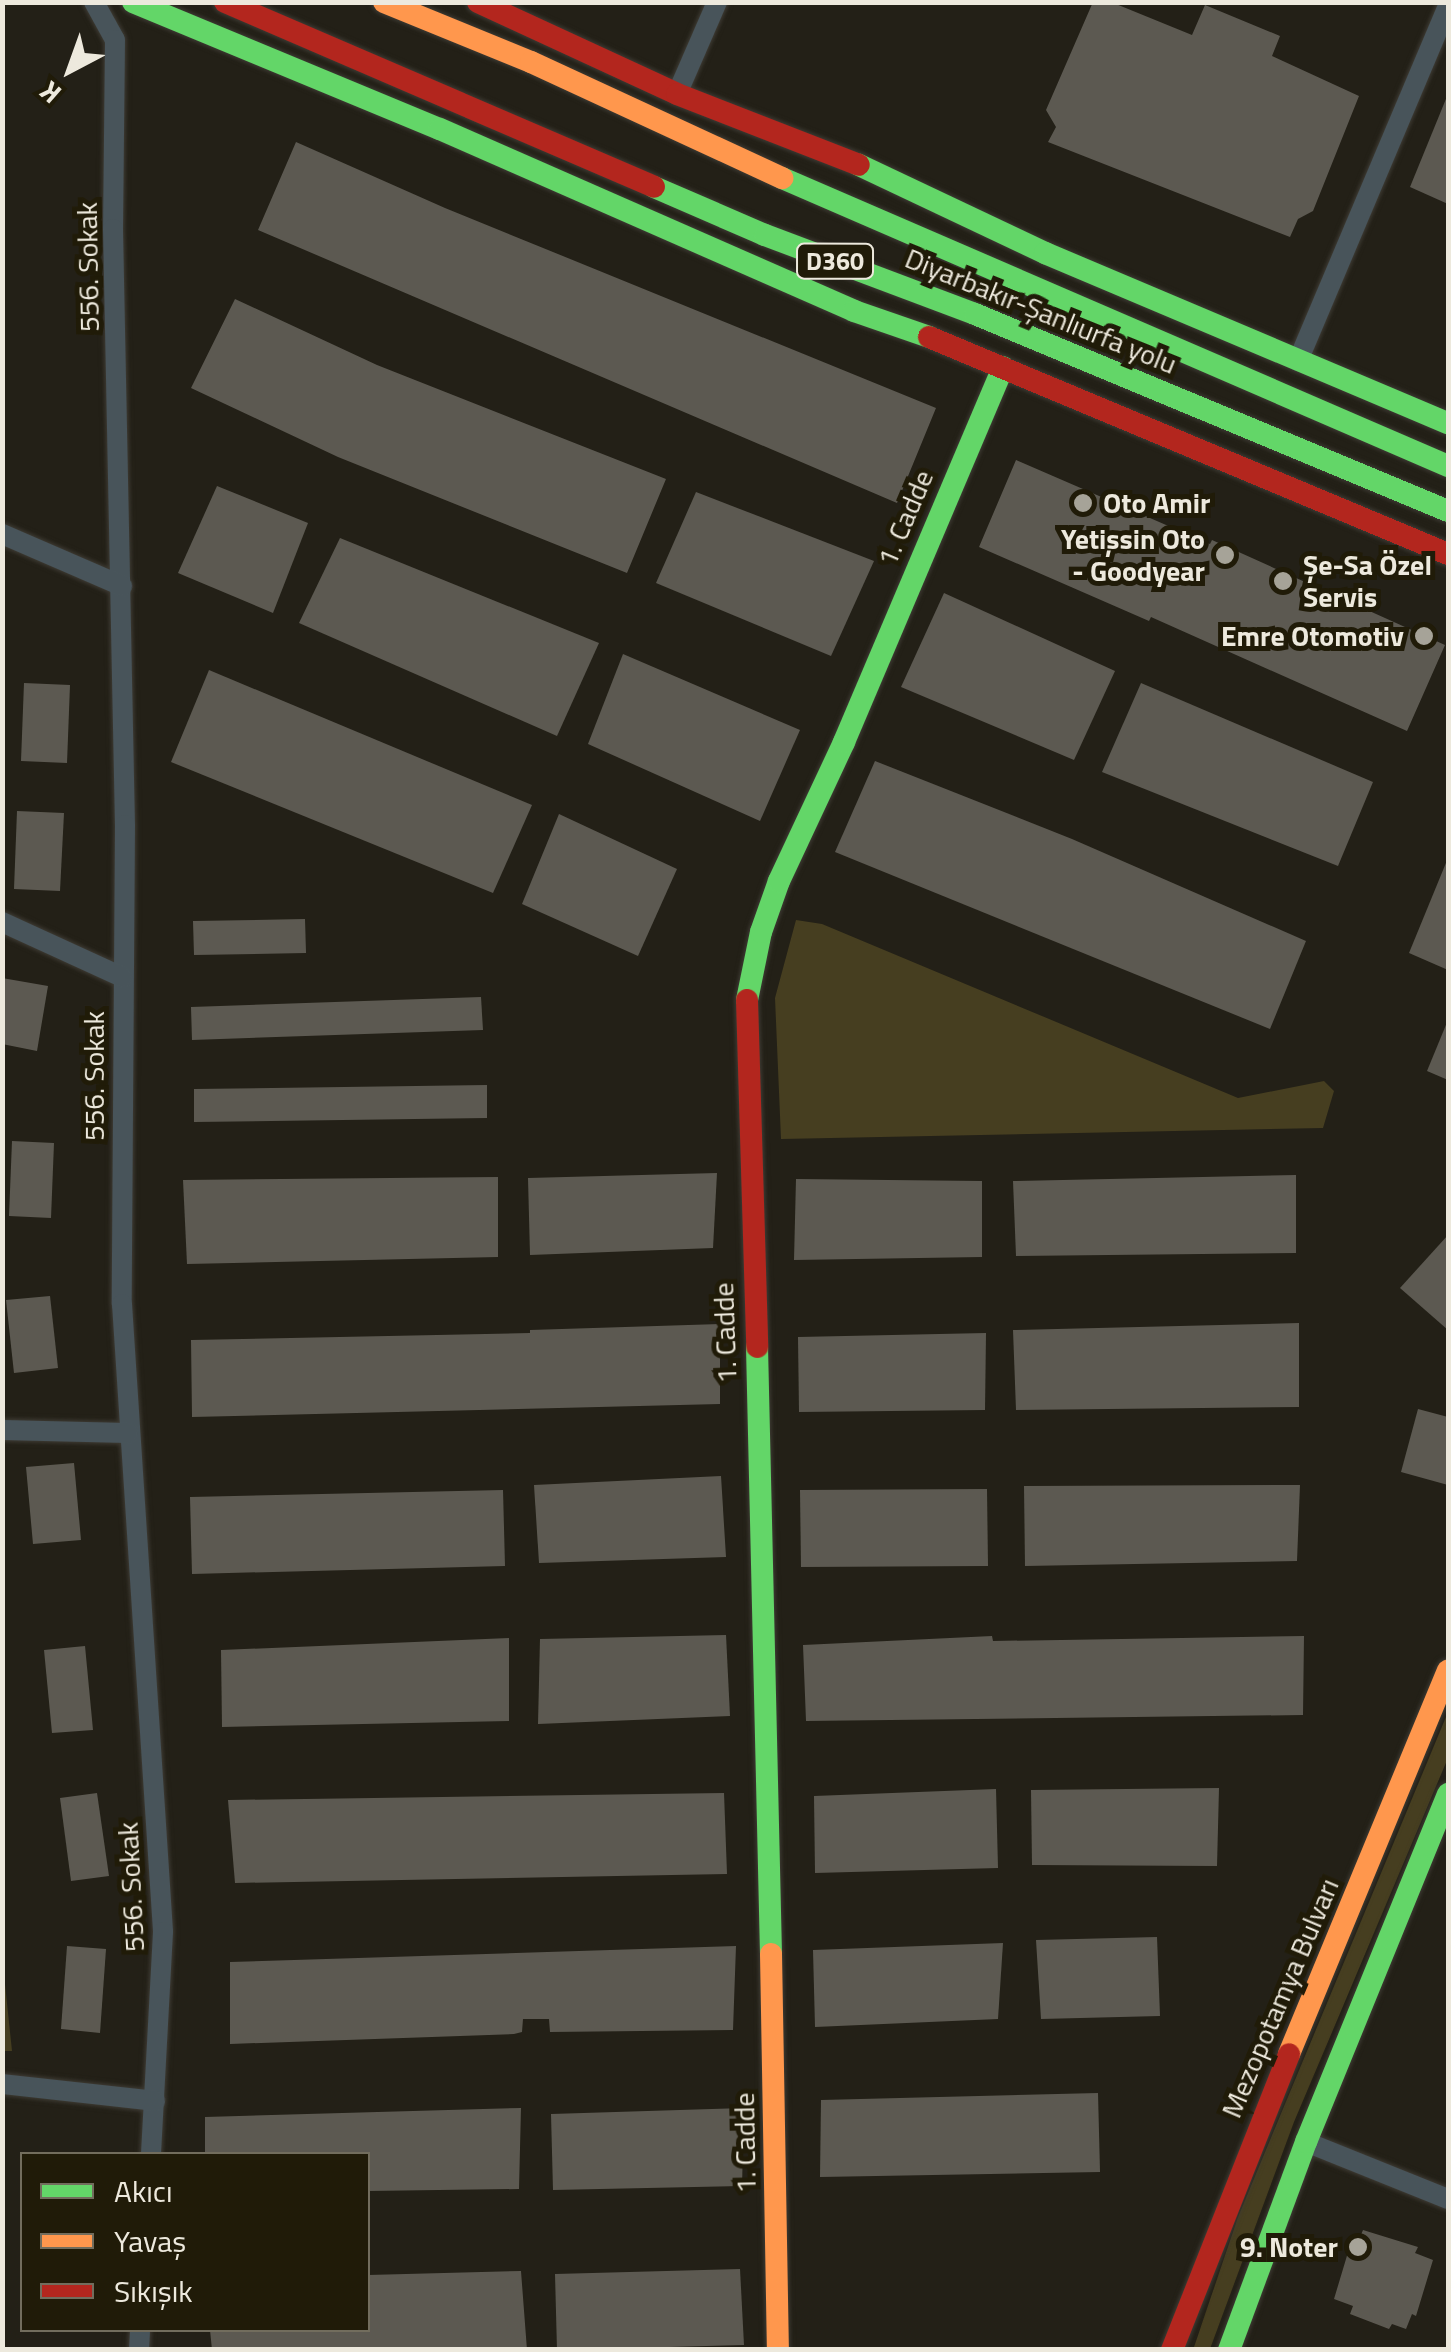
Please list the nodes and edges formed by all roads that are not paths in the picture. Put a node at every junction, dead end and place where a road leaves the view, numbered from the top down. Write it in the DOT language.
graph roads {
  1 [pos="94,2"];
  2 [pos="133,2"];
  3 [pos="225,2"];
  4 [pos="384,2"];
  5 [pos="478,2"];
  6 [pos="717,2"];
  7 [pos="1448,6"];
  8 [pos="677,94"];
  9 [pos="440,128"];
  10 [pos="775,135"];
  11 [pos="676,196"];
  12 [pos="1056,298"];
  13 [pos="1298,361"];
  14 [pos="1003,366"];
  15 [pos="1448,424"];
  16 [pos="1448,466"];
  17 [pos="1448,512"];
  18 [pos="2,534"];
  19 [pos="1448,554"];
  20 [pos="122,586"];
  21 [pos="2,922"];
  22 [pos="122,977"];
  23 [pos="2,1430"];
  24 [pos="128,1433"];
  25 [pos="1448,1671"];
  26 [pos="1448,1794"];
  27 [pos="2,2084"];
  28 [pos="154,2102"];
  29 [pos="1306,2142"];
  30 [pos="151,2152"];
  31 [pos="1448,2199"];
  32 [pos="778,2350"];
  33 [pos="1172,2350"];
  34 [pos="1229,2350"];
  1 -- 20 [label="street, 556. Sokak"];
  2 -- 9 [label="main road"];
  3 -- 11 [label="main road, Diyarbakır-Şanlıurfa yolu / D360"];
  4 -- 12 [label="main road, Diyarbakır-Şanlıurfa yolu / D360"];
  5 -- 8 [label="main road"];
  6 -- 8 [label="street"];
  7 -- 13 [label="street"];
  8 -- 10 [label="main road"];
  9 -- 11 [label="main road"];
  9 -- 14 [label="main road"];
  10 -- 12 [label="main road"];
  10 -- 13 [label="main road"];
  11 -- 17 [label="main road, Diyarbakır-Şanlıurfa yolu / D360"];
  12 -- 16 [label="main road, Diyarbakır-Şanlıurfa yolu / D360"];
  13 -- 15 [label="main road"];
  14 -- 19 [label="main road"];
  14 -- 32 [label="main road, 1. Cadde"];
  18 -- 20 [label="street"];
  20 -- 22 [label="street, 556. Sokak"];
  21 -- 22 [label="street"];
  22 -- 24 [label="street, 556. Sokak"];
  23 -- 24 [label="street"];
  24 -- 28 [label="street, 556. Sokak"];
  25 -- 33 [label="main road, Mezopotamya Bulvarı"];
  26 -- 29 [label="main road"];
  27 -- 28 [label="street"];
  28 -- 30 [label="street, 556. Sokak"];
  29 -- 31 [label="street"];
  29 -- 34 [label="main road"];
}
